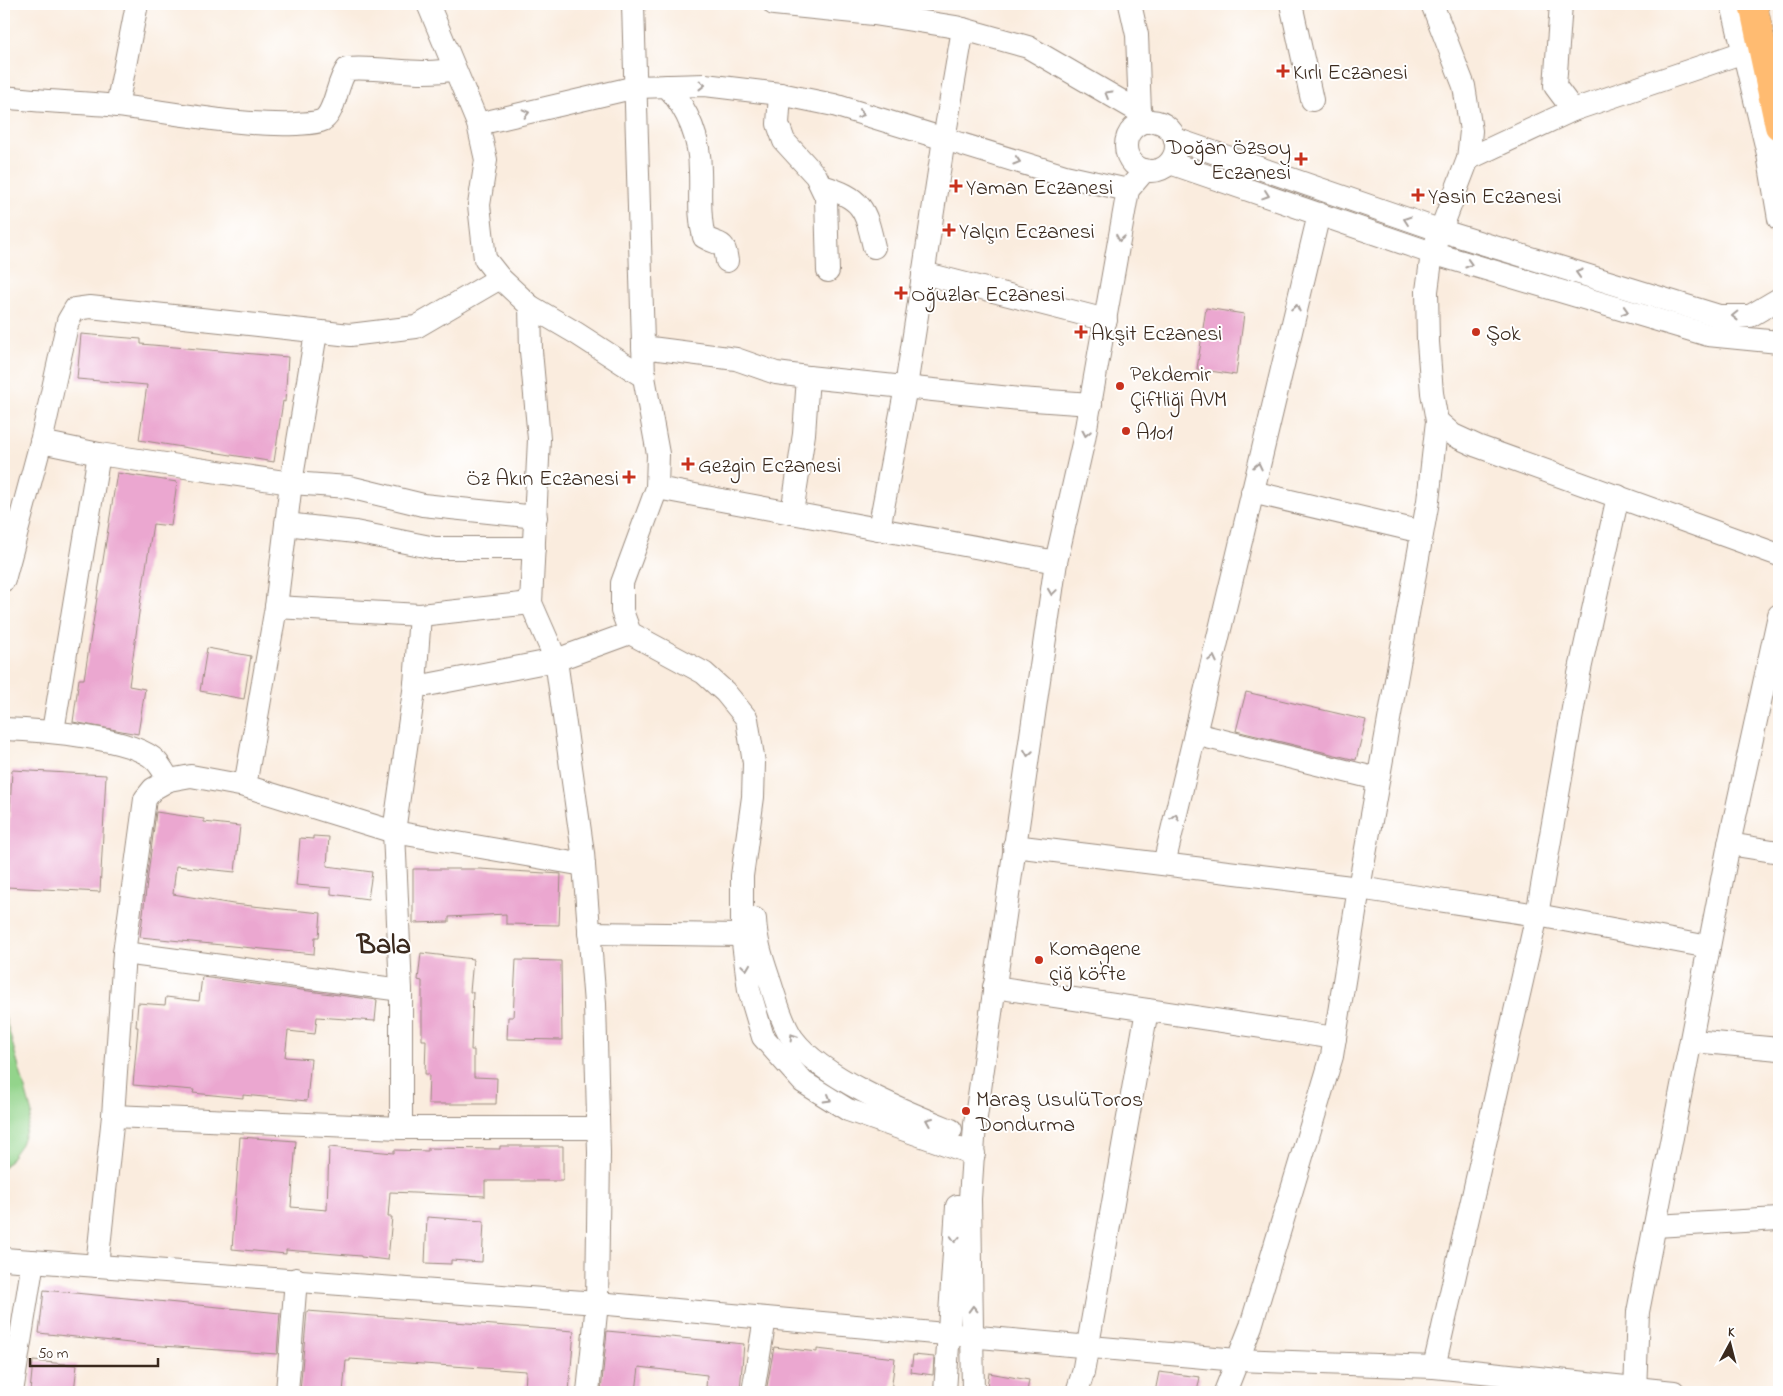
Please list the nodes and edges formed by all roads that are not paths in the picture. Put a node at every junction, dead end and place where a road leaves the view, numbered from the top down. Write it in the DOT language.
graph roads {
  1 [pos="137,4"];
  2 [pos="428,4"];
  3 [pos="633,4"];
  4 [pos="774,4"];
  5 [pos="1130,4"];
  6 [pos="1290,4"];
  7 [pos="1432,4"];
  8 [pos="1561,4"];
  9 [pos="1732,4"];
  10 [pos="1752,4"];
  11 [pos="829,7"];
  12 [pos="914,12"];
  13 [pos="963,29"];
  14 [pos="1744,52"];
  15 [pos="454,69"];
  16 [pos="667,86"];
  17 [pos="636,87"];
  18 [pos="780,94"];
  19 [pos="4,97"];
  20 [pos="1312,100"];
  21 [pos="117,106"];
  22 [pos="1574,110"];
  23 [pos="1144,117"];
  24 [pos="478,124"];
  25 [pos="1779,126"];
  26 [pos="944,139"];
  27 [pos="1175,139"];
  28 [pos="1468,159"];
  29 [pos="1170,163"];
  30 [pos="1145,170"];
  31 [pos="822,186"];
  32 [pos="1128,190"];
  33 [pos="1319,214"];
  34 [pos="1779,219"];
  35 [pos="1439,230"];
  36 [pos="874,247"];
  37 [pos="1432,253"];
  38 [pos="727,261"];
  39 [pos="828,272"];
  40 [pos="923,273"];
  41 [pos="500,278"];
  42 [pos="1779,299"];
  43 [pos="530,306"];
  44 [pos="1106,320"];
  45 [pos="316,332"];
  46 [pos="1779,342"];
  47 [pos="643,347"];
  48 [pos="808,377"];
  49 [pos="644,378"];
  50 [pos="906,388"];
  51 [pos="1091,404"];
  52 [pos="1437,420"];
  53 [pos="41,442"];
  54 [pos="99,454"];
  55 [pos="291,483"];
  56 [pos="657,488"];
  57 [pos="1252,492"];
  58 [pos="1618,496"];
  59 [pos="792,513"];
  60 [pos="536,517"];
  61 [pos="286,524"];
  62 [pos="879,529"];
  63 [pos="1422,532"];
  64 [pos="534,548"];
  65 [pos="1779,555"];
  66 [pos="1056,562"];
  67 [pos="4,580"];
  68 [pos="531,603"];
  69 [pos="276,606"];
  70 [pos="420,615"];
  71 [pos="1779,615"];
  72 [pos="630,633"];
  73 [pos="659,650"];
  74 [pos="556,660"];
  75 [pos="415,684"];
  76 [pos="4,729"];
  77 [pos="53,731"];
  78 [pos="1195,734"];
  79 [pos="1378,779"];
  80 [pos="169,780"];
  81 [pos="245,786"];
  82 [pos="394,832"];
  83 [pos="1729,844"];
  84 [pos="1014,846"];
  85 [pos="1779,852"];
  86 [pos="1164,864"];
  87 [pos="584,865"];
  88 [pos="1359,888"];
  89 [pos="1537,915"];
  90 [pos="589,933"];
  91 [pos="742,935"];
  92 [pos="1709,947"];
  93 [pos="124,953"];
  94 [pos="994,987"];
  95 [pos="401,990"];
  96 [pos="1147,1010"];
  97 [pos="1335,1038"];
  98 [pos="1692,1041"];
  99 [pos="1779,1049"];
  100 [pos="113,1116"];
  101 [pos="401,1128"];
  102 [pos="598,1128"];
  103 [pos="970,1141"];
  104 [pos="1779,1219"];
  105 [pos="1655,1226"];
  106 [pos="4,1259"];
  107 [pos="33,1261"];
  108 [pos="97,1266"];
  109 [pos="296,1280"];
  110 [pos="597,1303"];
  111 [pos="765,1318"];
  112 [pos="950,1334"];
  113 [pos="974,1336"];
  114 [pos="1087,1346"];
  115 [pos="1237,1360"];
  116 [pos="1434,1367"];
  117 [pos="1635,1390"];
  118 [pos="12,1392"];
  119 [pos="287,1392"];
  120 [pos="588,1392"];
  121 [pos="752,1392"];
  122 [pos="945,1392"];
  123 [pos="973,1392"];
  124 [pos="1077,1392"];
  125 [pos="1225,1392"];
  126 [pos="1674,1392"];
  1 -- 21 [label="street"];
  2 -- 15 [label="street"];
  3 -- 17 [label="street"];
  4 -- 11 [label="street"];
  5 -- 23 [label="street"];
  6 -- 20 [label="street"];
  7 -- 28 [label="street"];
  8 -- 22 [label="street"];
  9 -- 14 [label="street"];
  10 -- 25 [label="highway"];
  11 -- 12 [label="street"];
  12 -- 13 [label="street"];
  23 -- 13 [label="street, one-way"];
  13 -- 26 [label="street"];
  14 -- 22 [label="street"];
  14 -- 34 [label="street"];
  15 -- 21 [label="street"];
  15 -- 24 [label="street"];
  16 -- 17 [label="street"];
  16 -- 18 [label="street, one-way"];
  16 -- 38 [label="street"];
  24 -- 17 [label="street, one-way"];
  17 -- 47 [label="street"];
  18 -- 26 [label="street, one-way"];
  18 -- 31 [label="street"];
  19 -- 21 [label="street"];
  22 -- 28 [label="street"];
  23 -- 27 [label="street"];
  23 -- 30 [label="street"];
  24 -- 41 [label="street"];
  26 -- 32 [label="street, one-way"];
  26 -- 40 [label="street"];
  27 -- 29 [label="street"];
  35 -- 27 [label="street, one-way"];
  28 -- 35 [label="street"];
  29 -- 30 [label="street"];
  29 -- 33 [label="street, one-way"];
  30 -- 32 [label="street"];
  31 -- 36 [label="street"];
  31 -- 39 [label="street"];
  32 -- 44 [label="street, one-way"];
  33 -- 37 [label="street"];
  57 -- 33 [label="street, one-way"];
  35 -- 37 [label="street"];
  42 -- 35 [label="street, one-way"];
  37 -- 46 [label="street, one-way"];
  37 -- 52 [label="street"];
  40 -- 44 [label="street"];
  40 -- 50 [label="street"];
  41 -- 43 [label="street"];
  41 -- 45 [label="street"];
  43 -- 49 [label="street"];
  43 -- 60 [label="street"];
  44 -- 51 [label="street"];
  45 -- 53 [label="street"];
  45 -- 55 [label="street"];
  47 -- 48 [label="street"];
  47 -- 49 [label="street"];
  48 -- 50 [label="street"];
  48 -- 59 [label="street"];
  49 -- 56 [label="street"];
  50 -- 51 [label="street"];
  50 -- 62 [label="street"];
  51 -- 66 [label="street, one-way"];
  52 -- 58 [label="street"];
  52 -- 63 [label="street"];
  53 -- 54 [label="street"];
  53 -- 67 [label="street"];
  54 -- 55 [label="street"];
  54 -- 77 [label="street"];
  55 -- 60 [label="street"];
  55 -- 61 [label="street"];
  56 -- 59 [label="street"];
  56 -- 72 [label="street"];
  57 -- 63 [label="street"];
  78 -- 57 [label="street, one-way"];
  58 -- 65 [label="street"];
  58 -- 89 [label="street"];
  59 -- 62 [label="street"];
  60 -- 64 [label="street"];
  61 -- 64 [label="street"];
  61 -- 69 [label="street"];
  62 -- 66 [label="street"];
  63 -- 79 [label="street"];
  64 -- 68 [label="street"];
  66 -- 84 [label="street, one-way"];
  68 -- 70 [label="street"];
  68 -- 74 [label="street"];
  69 -- 70 [label="street"];
  69 -- 81 [label="street"];
  70 -- 75 [label="street"];
  71 -- 83 [label="street"];
  72 -- 73 [label="street"];
  72 -- 74 [label="street"];
  73 -- 91 [label="street"];
  103 -- 73 [label="street, one-way"];
  74 -- 75 [label="street"];
  74 -- 87 [label="street"];
  75 -- 82 [label="street"];
  76 -- 77 [label="street"];
  77 -- 80 [label="street"];
  78 -- 79 [label="street"];
  86 -- 78 [label="street, one-way"];
  79 -- 88 [label="street"];
  80 -- 81 [label="street"];
  80 -- 93 [label="street"];
  81 -- 82 [label="street"];
  82 -- 87 [label="street"];
  82 -- 95 [label="street"];
  83 -- 85 [label="street"];
  83 -- 92 [label="street"];
  84 -- 86 [label="street"];
  84 -- 94 [label="street"];
  86 -- 88 [label="street"];
  87 -- 90 [label="street"];
  88 -- 89 [label="street"];
  88 -- 97 [label="street"];
  89 -- 92 [label="street"];
  89 -- 116 [label="street"];
  90 -- 91 [label="street"];
  90 -- 102 [label="street"];
  91 -- 103 [label="street, one-way"];
  92 -- 98 [label="street"];
  93 -- 95 [label="street"];
  93 -- 100 [label="street"];
  94 -- 96 [label="street"];
  94 -- 103 [label="street"];
  95 -- 101 [label="street"];
  96 -- 97 [label="street"];
  96 -- 114 [label="street"];
  97 -- 115 [label="street"];
  98 -- 99 [label="street"];
  98 -- 105 [label="street"];
  100 -- 101 [label="street"];
  100 -- 108 [label="street"];
  101 -- 102 [label="street"];
  102 -- 110 [label="street"];
  103 -- 112 [label="street, one-way"];
  113 -- 103 [label="street, one-way"];
  104 -- 105 [label="street"];
  105 -- 117 [label="street"];
  106 -- 107 [label="street"];
  107 -- 108 [label="street"];
  107 -- 118 [label="street"];
  108 -- 109 [label="street"];
  109 -- 110 [label="street"];
  109 -- 119 [label="street"];
  110 -- 111 [label="street"];
  110 -- 120 [label="street"];
  111 -- 112 [label="street"];
  111 -- 121 [label="street"];
  112 -- 113 [label="street"];
  112 -- 122 [label="street"];
  113 -- 114 [label="street"];
  113 -- 123 [label="street"];
  114 -- 115 [label="street"];
  114 -- 124 [label="street"];
  115 -- 116 [label="street"];
  115 -- 125 [label="street"];
  116 -- 117 [label="street"];
  117 -- 126 [label="street"];
}
